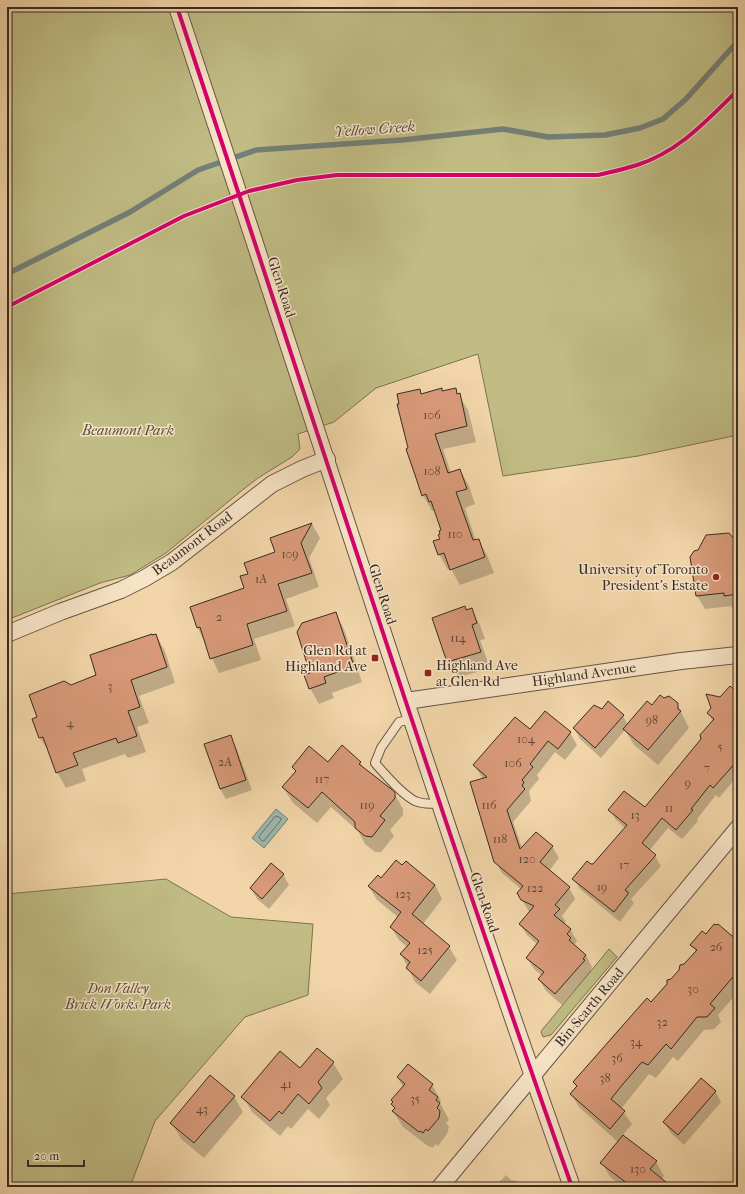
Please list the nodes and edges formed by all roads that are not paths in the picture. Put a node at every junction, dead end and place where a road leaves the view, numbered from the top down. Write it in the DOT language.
graph roads {
  1 [pos="177,7"];
  2 [pos="327,459"];
  3 [pos="7,634"];
  4 [pos="738,655"];
  5 [pos="406,701"];
  6 [pos="412,719"];
  7 [pos="440,803"];
  8 [pos="738,828"];
  9 [pos="532,1075"];
  10 [pos="440,1187"];
  11 [pos="572,1187"];
  1 -- 2 [label="street, Glen Road"];
  2 -- 3 [label="street, Beaumont Road"];
  2 -- 5 [label="street, Glen Road"];
  4 -- 5 [label="street, Highland Avenue"];
  5 -- 6 [label="street, Glen Road"];
  6 -- 7 [label="street, Glen Road"];
  6 -- 7 [label="lane"];
  7 -- 9 [label="street, Glen Road"];
  8 -- 9 [label="street, Bin-Scarth Road"];
  9 -- 10 [label="street, Bin-Scarth Road"];
  9 -- 11 [label="street, Glen Road"];
}
